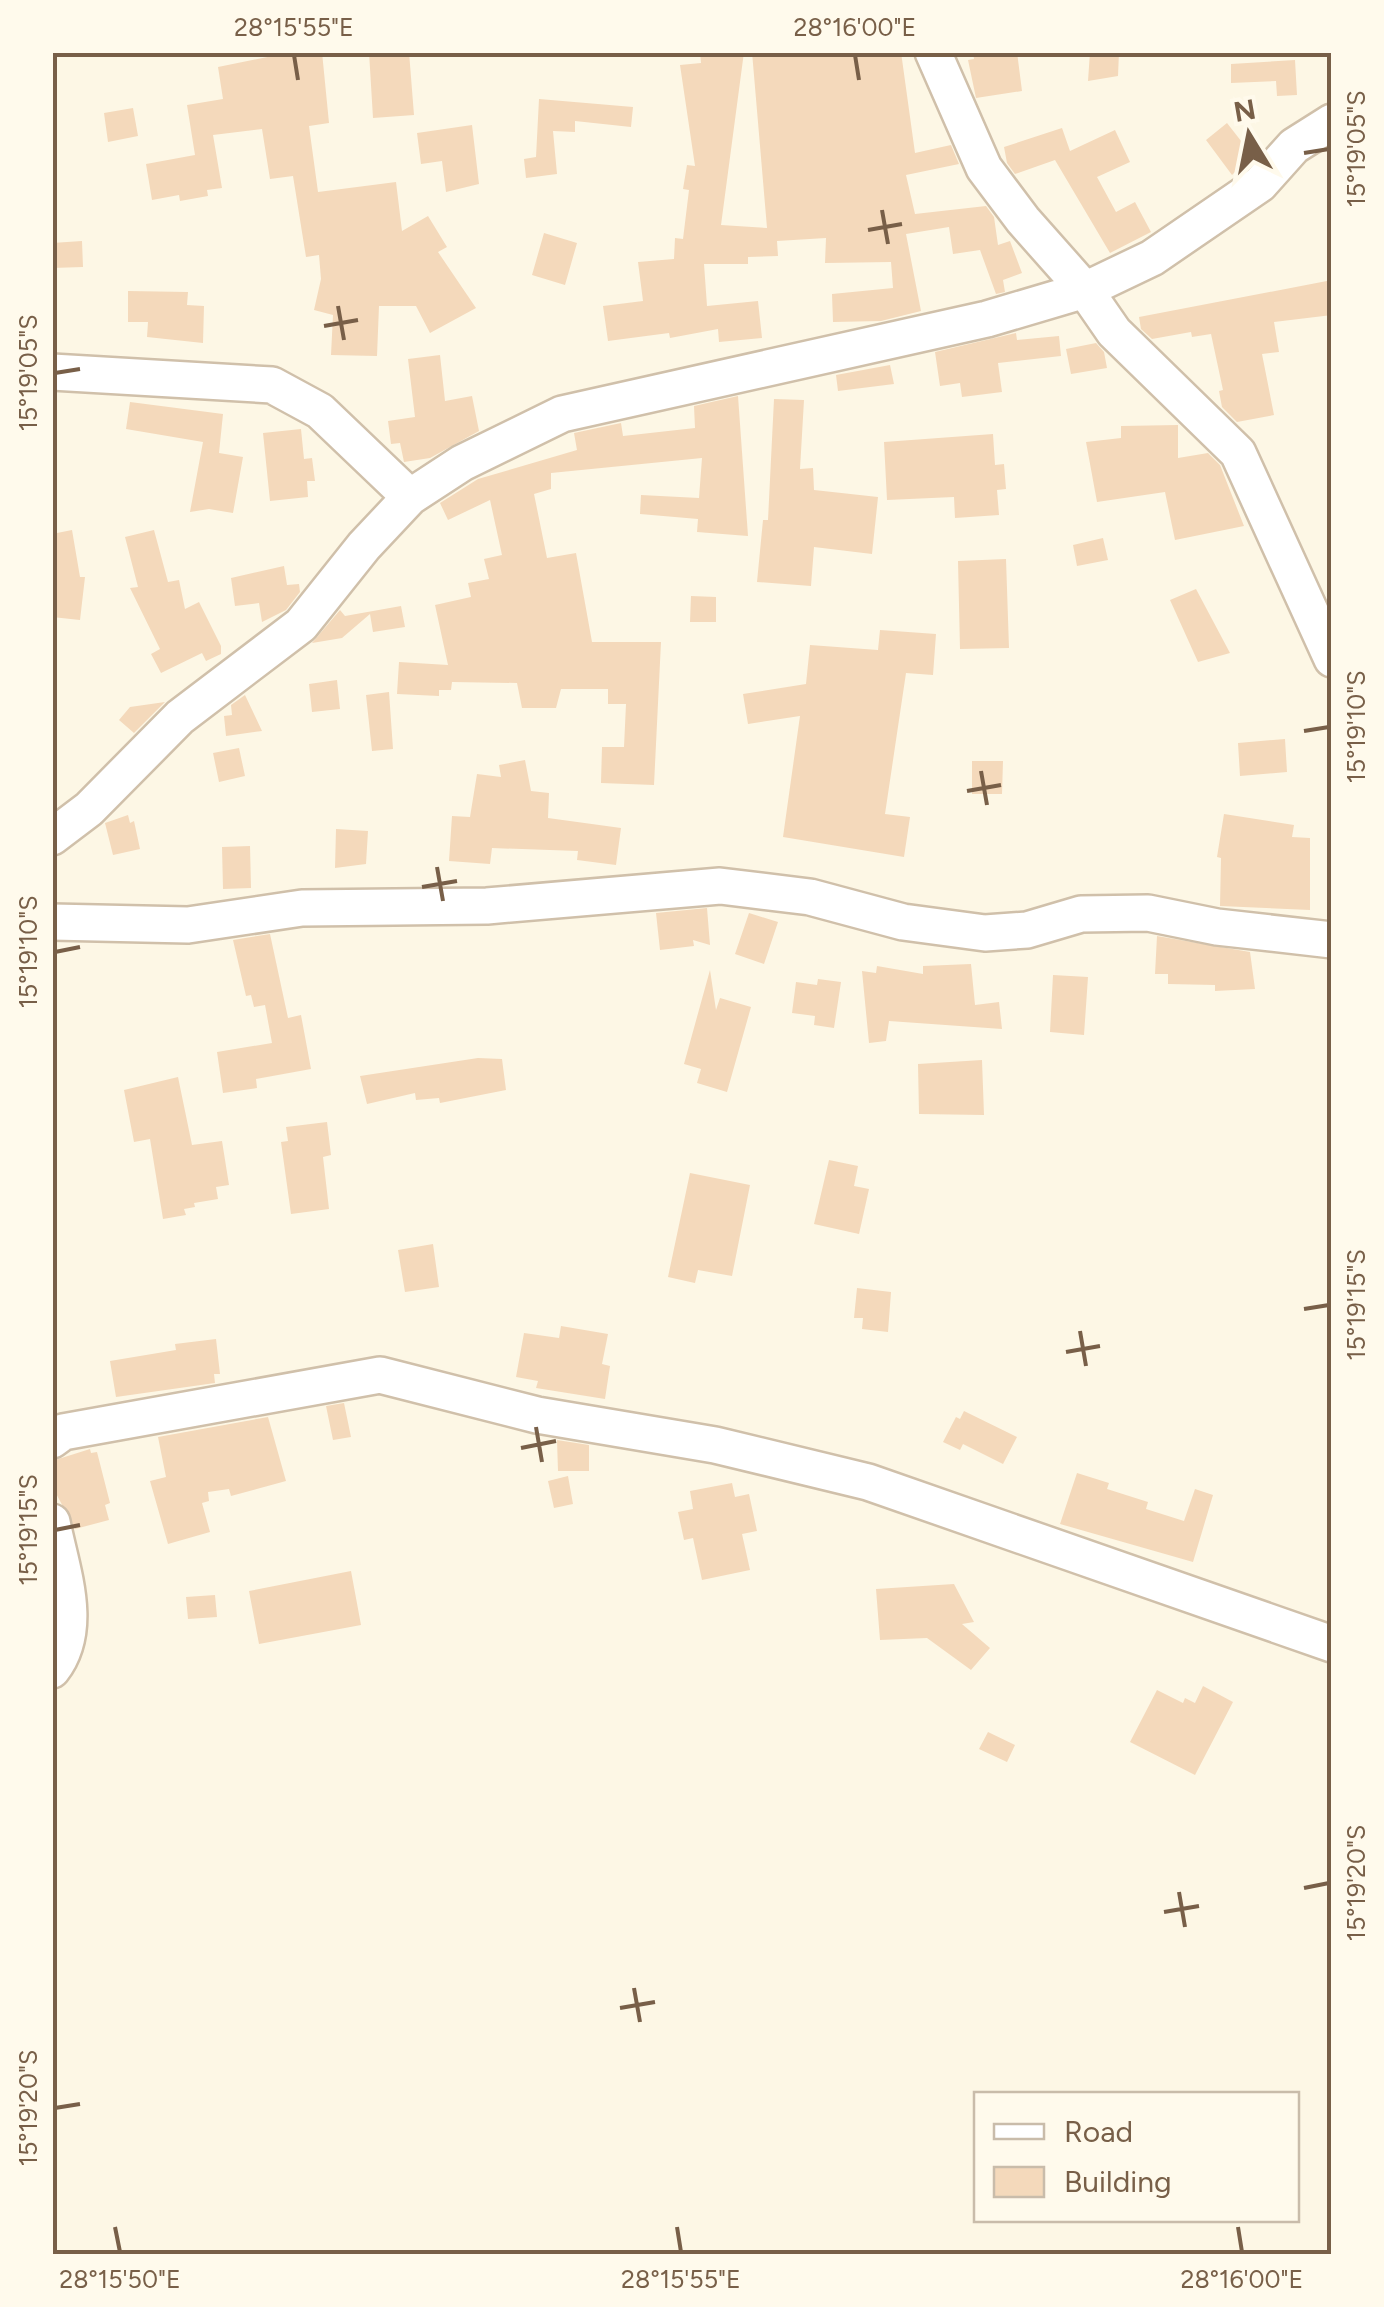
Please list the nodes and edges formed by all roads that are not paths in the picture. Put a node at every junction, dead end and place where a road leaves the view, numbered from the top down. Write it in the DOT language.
graph roads {
  1 [pos="933,52"];
  2 [pos="1332,122"];
  3 [pos="1085,290"];
  4 [pos="52,372"];
  5 [pos="410,497"];
  6 [pos="1332,659"];
  7 [pos="52,837"];
  8 [pos="52,922"];
  9 [pos="1332,940"];
  10 [pos="52,1440"];
  11 [pos="52,1522"];
  12 [pos="1332,1644"];
  13 [pos="52,1670"];
  1 -- 3 [label="street"];
  2 -- 3 [label="street"];
  3 -- 5 [label="street"];
  3 -- 6 [label="street"];
  4 -- 5 [label="street"];
  5 -- 7 [label="street"];
  8 -- 9 [label="street"];
  10 -- 12 [label="street"];
  11 -- 13 [label="street"];
}
